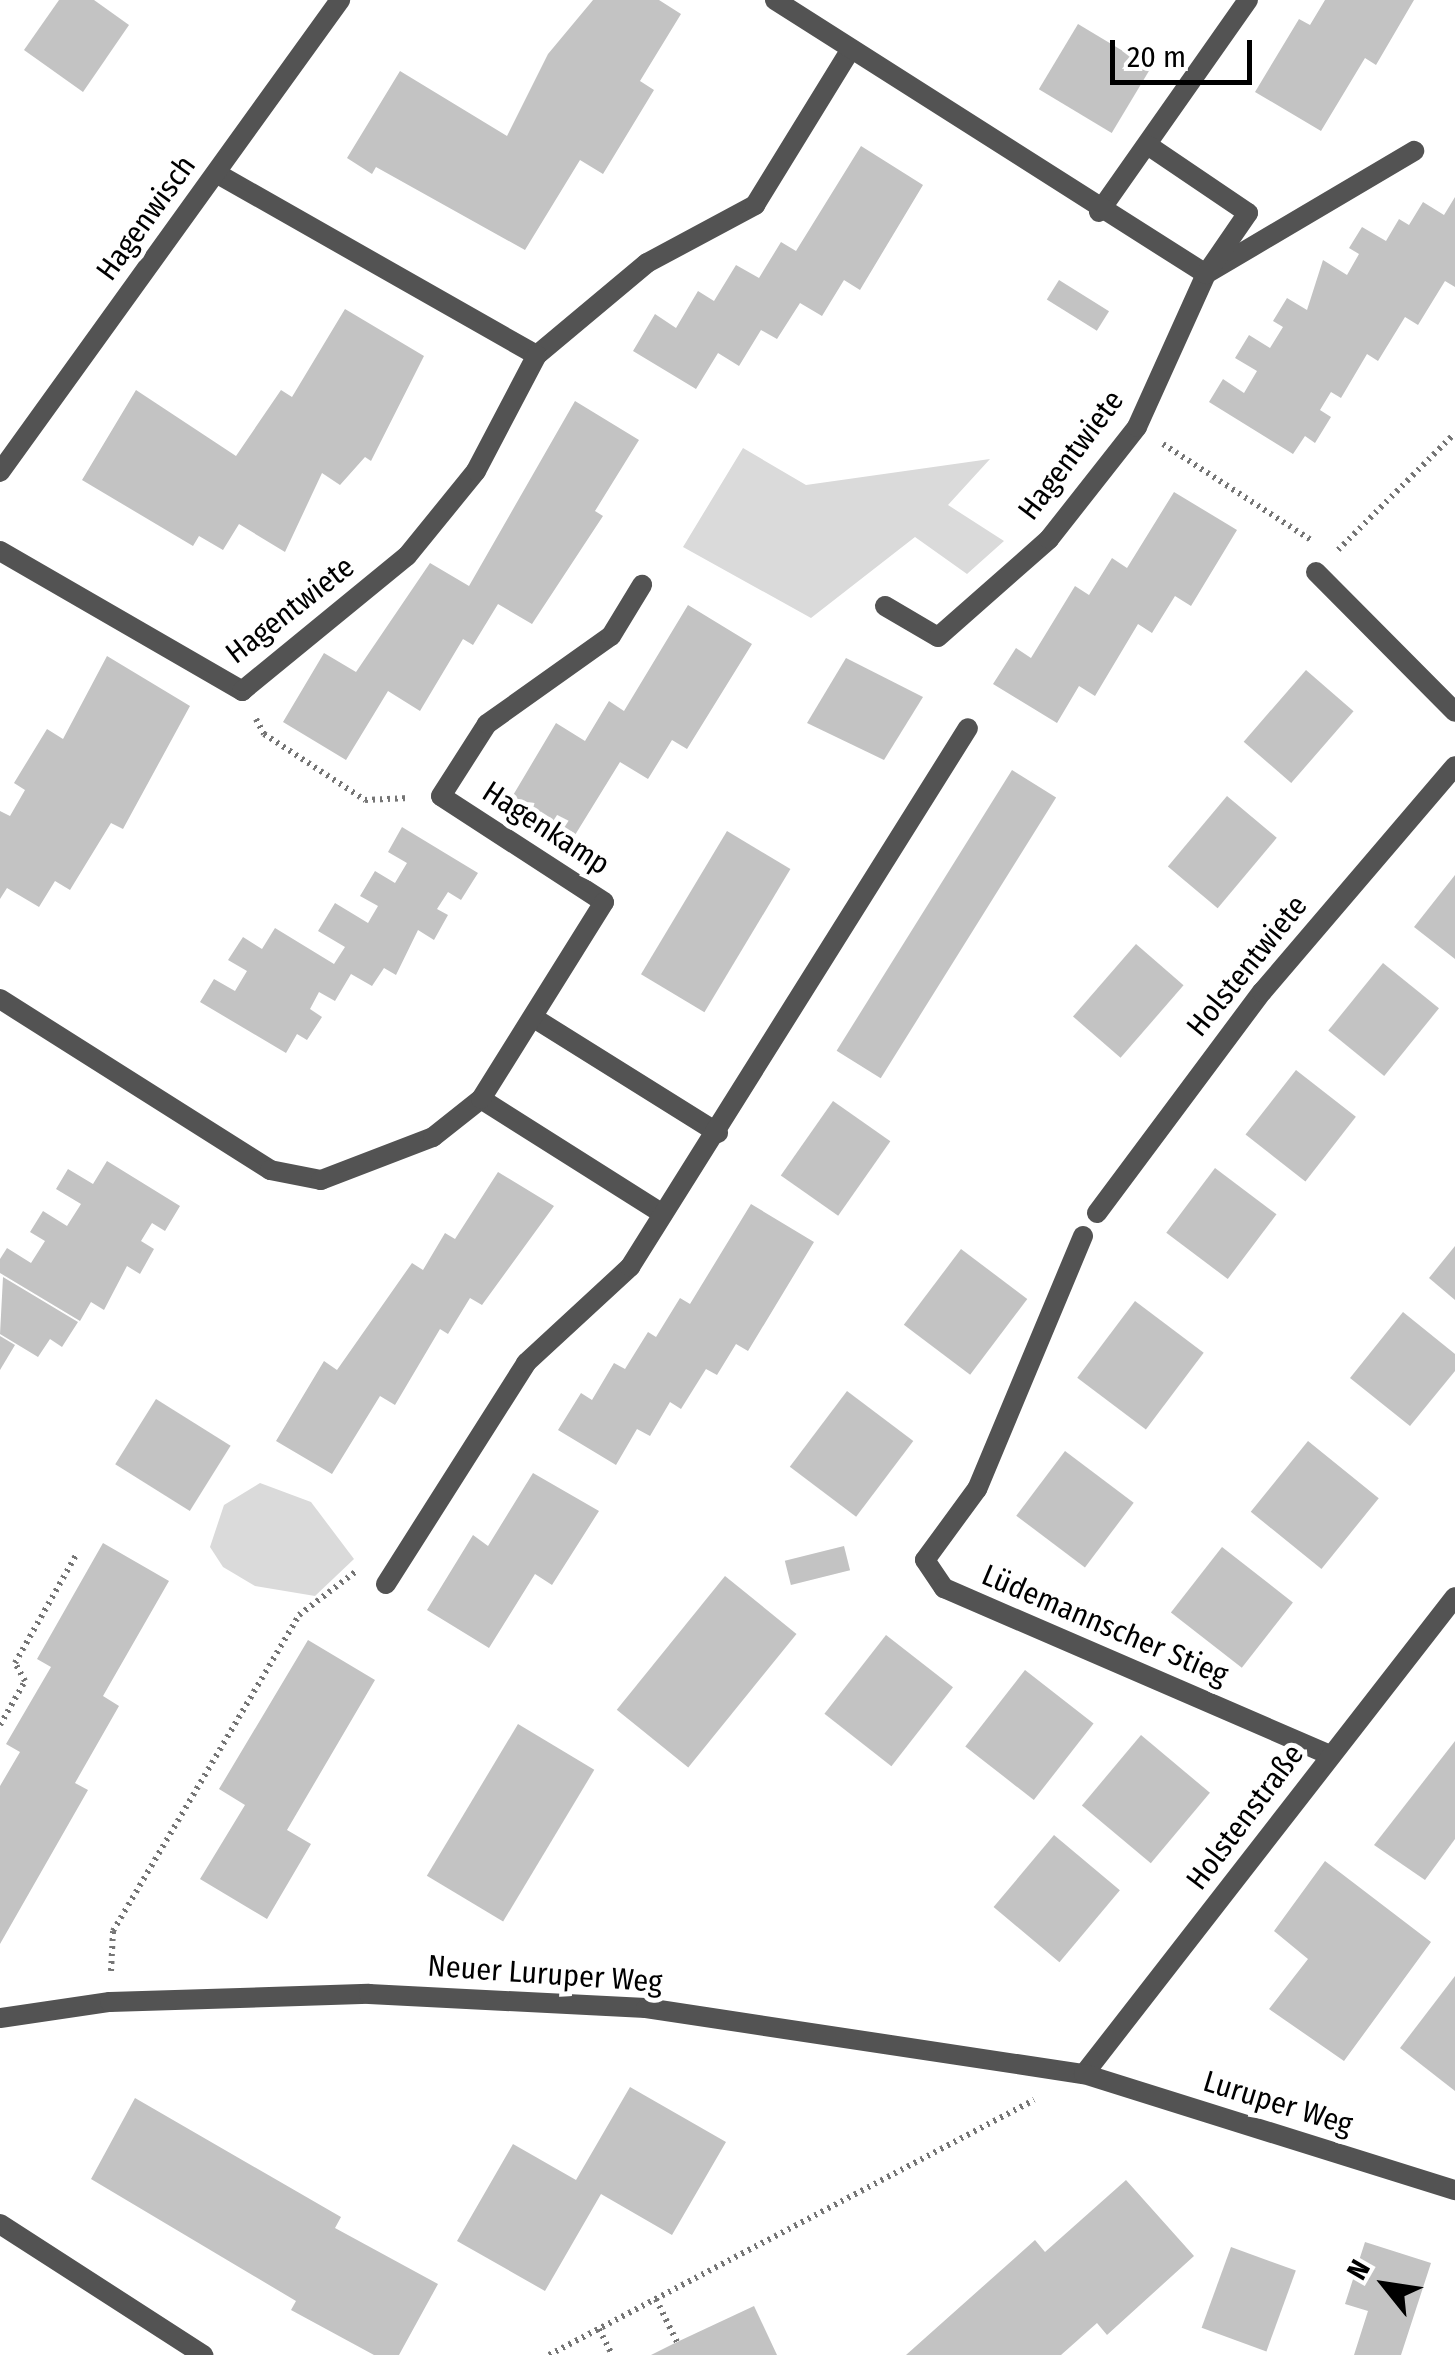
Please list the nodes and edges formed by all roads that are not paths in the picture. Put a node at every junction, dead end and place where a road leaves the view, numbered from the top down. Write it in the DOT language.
graph roads {
  1 [pos="340,0"];
  2 [pos="1248,0"];
  3 [pos="777,1"];
  4 [pos="851,48"];
  5 [pos="1149,146"];
  6 [pos="1414,150"];
  7 [pos="216,173"];
  8 [pos="1099,212"];
  9 [pos="1206,274"];
  10 [pos="537,356"];
  11 [pos="0,472"];
  12 [pos="0,551"];
  13 [pos="1316,572"];
  14 [pos="642,585"];
  15 [pos="885,606"];
  16 [pos="1455,712"];
  17 [pos="968,728"];
  18 [pos="1455,766"];
  19 [pos="0,999"];
  20 [pos="534,1018"];
  21 [pos="481,1099"];
  22 [pos="718,1133"];
  23 [pos="1097,1212"];
  24 [pos="663,1214"];
  25 [pos="1083,1236"];
  26 [pos="386,1584"];
  27 [pos="1455,1597"];
  28 [pos="1330,1756"];
  29 [pos="0,2018"];
  30 [pos="1084,2074"];
  31 [pos="1455,2190"];
  32 [pos="0,2224"];
  33 [pos="202,2355"];
  1 -- 7 [label="street, Hagenwisch"];
  2 -- 5 [label="street"];
  3 -- 4 [label="street"];
  4 -- 8 [label="street"];
  4 -- 10 [label="street, Hagentwiete"];
  5 -- 8 [label="street"];
  5 -- 9 [label="street, Hagentwiete"];
  6 -- 9 [label="street"];
  7 -- 10 [label="street"];
  7 -- 11 [label="street, Hagenwisch"];
  8 -- 9 [label="street"];
  9 -- 15 [label="street, Hagentwiete"];
  10 -- 12 [label="street, Hagentwiete"];
  13 -- 16 [label="street"];
  14 -- 20 [label="street, Hagenkamp"];
  17 -- 22 [label="street"];
  18 -- 23 [label="street, Holstentwiete"];
  19 -- 21 [label="street, Hagenkamp"];
  20 -- 21 [label="street, Hagenkamp"];
  20 -- 22 [label="street"];
  21 -- 24 [label="street"];
  22 -- 24 [label="street"];
  24 -- 26 [label="street"];
  25 -- 28 [label="street, Lüdemannscher Stieg"];
  27 -- 28 [label="street, Holstenstraße"];
  28 -- 30 [label="street, Holstenstraße"];
  29 -- 30 [label="street, Neuer Luruper Weg"];
  30 -- 31 [label="street, Luruper Weg"];
  32 -- 33 [label="street"];
}
